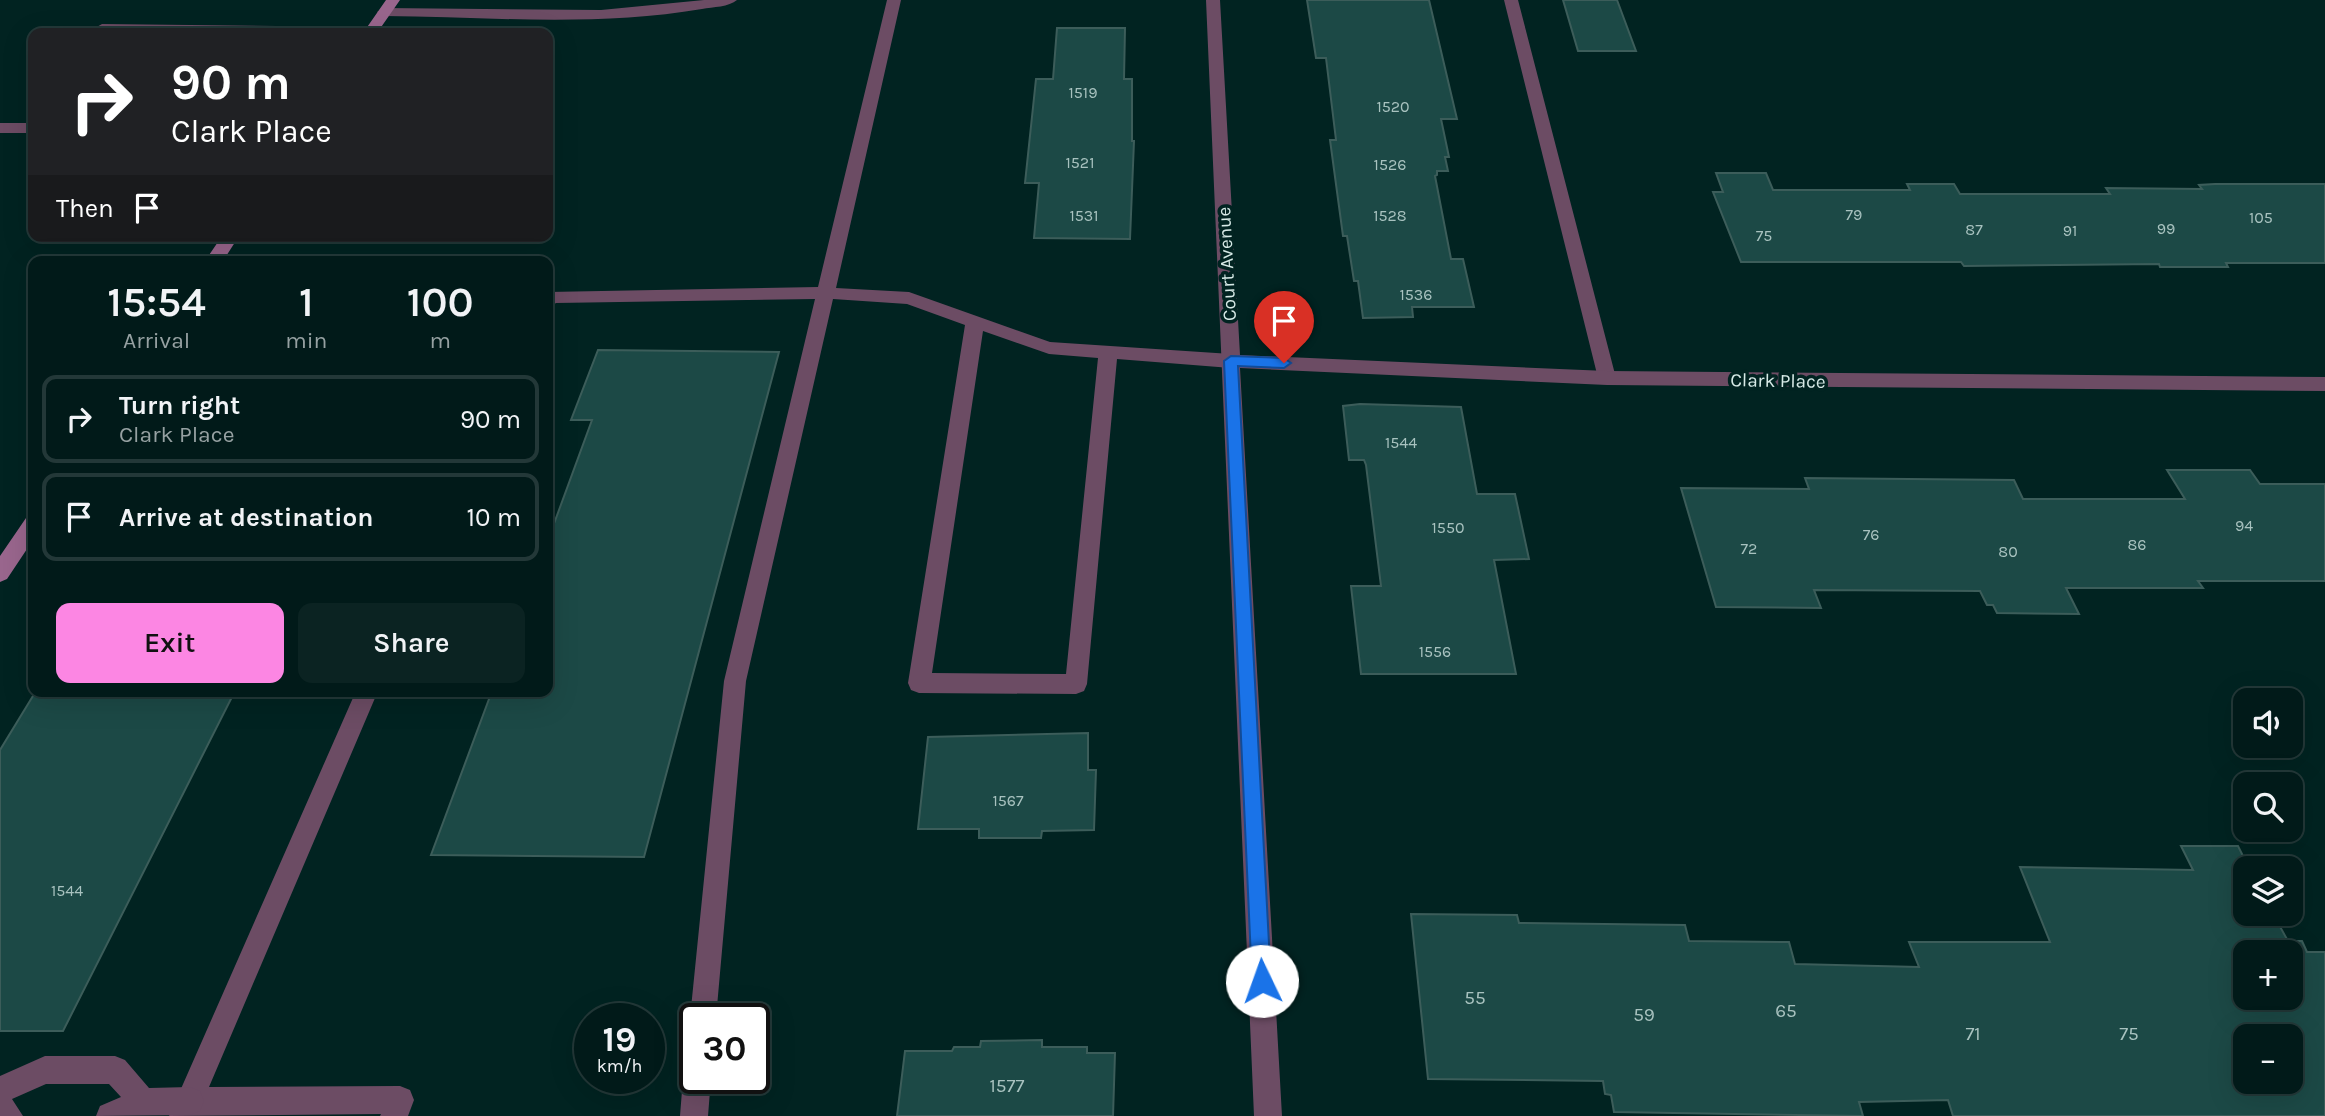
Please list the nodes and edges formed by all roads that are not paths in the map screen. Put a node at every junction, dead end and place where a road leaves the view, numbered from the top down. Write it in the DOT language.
graph roads {
  1 [pos="730,0"];
  2 [pos="894,0"];
  3 [pos="1213,0"];
  4 [pos="1511,0"];
  5 [pos="388,6"];
  6 [pos="373,28"];
  7 [pos="0,128"];
  8 [pos="28,128"];
  9 [pos="825,293"];
  10 [pos="553,297"];
  11 [pos="975,322"];
  12 [pos="1108,352"];
  13 [pos="1231,361"];
  14 [pos="1607,378"];
  15 [pos="2325,384"];
  16 [pos="28,531"];
  17 [pos="0,573"];
  18 [pos="364,697"];
  19 [pos="704,1003"];
  20 [pos="0,1090"];
  21 [pos="696,1094"];
  22 [pos="143,1102"];
  23 [pos="0,1107"];
  24 [pos="186,1109"];
  25 [pos="9,1116"];
  26 [pos="110,1116"];
  27 [pos="394,1116"];
  28 [pos="694,1116"];
  29 [pos="1268,1116"];
  1 -- 5 [label="street"];
  2 -- 9 [label="street"];
  3 -- 13 [label="street, Court Avenue"];
  4 -- 14 [label="street"];
  5 -- 6 [label="street"];
  7 -- 8 [label="street"];
  9 -- 10 [label="street, Clark Place"];
  9 -- 11 [label="street, Clark Place"];
  9 -- 19 [label="street"];
  11 -- 12 [label="street, Clark Place"];
  11 -- 12 [label="street"];
  12 -- 13 [label="street, Clark Place"];
  13 -- 14 [label="street, Clark Place"];
  13 -- 29 [label="street, Court Avenue"];
  14 -- 15 [label="street, Clark Place"];
  16 -- 17 [label="street"];
  18 -- 24 [label="street"];
  20 -- 22 [label="street"];
  21 -- 28 [label="street"];
  22 -- 24 [label="street"];
  22 -- 26 [label="street"];
  23 -- 25 [label="street"];
  24 -- 27 [label="street"];
}
